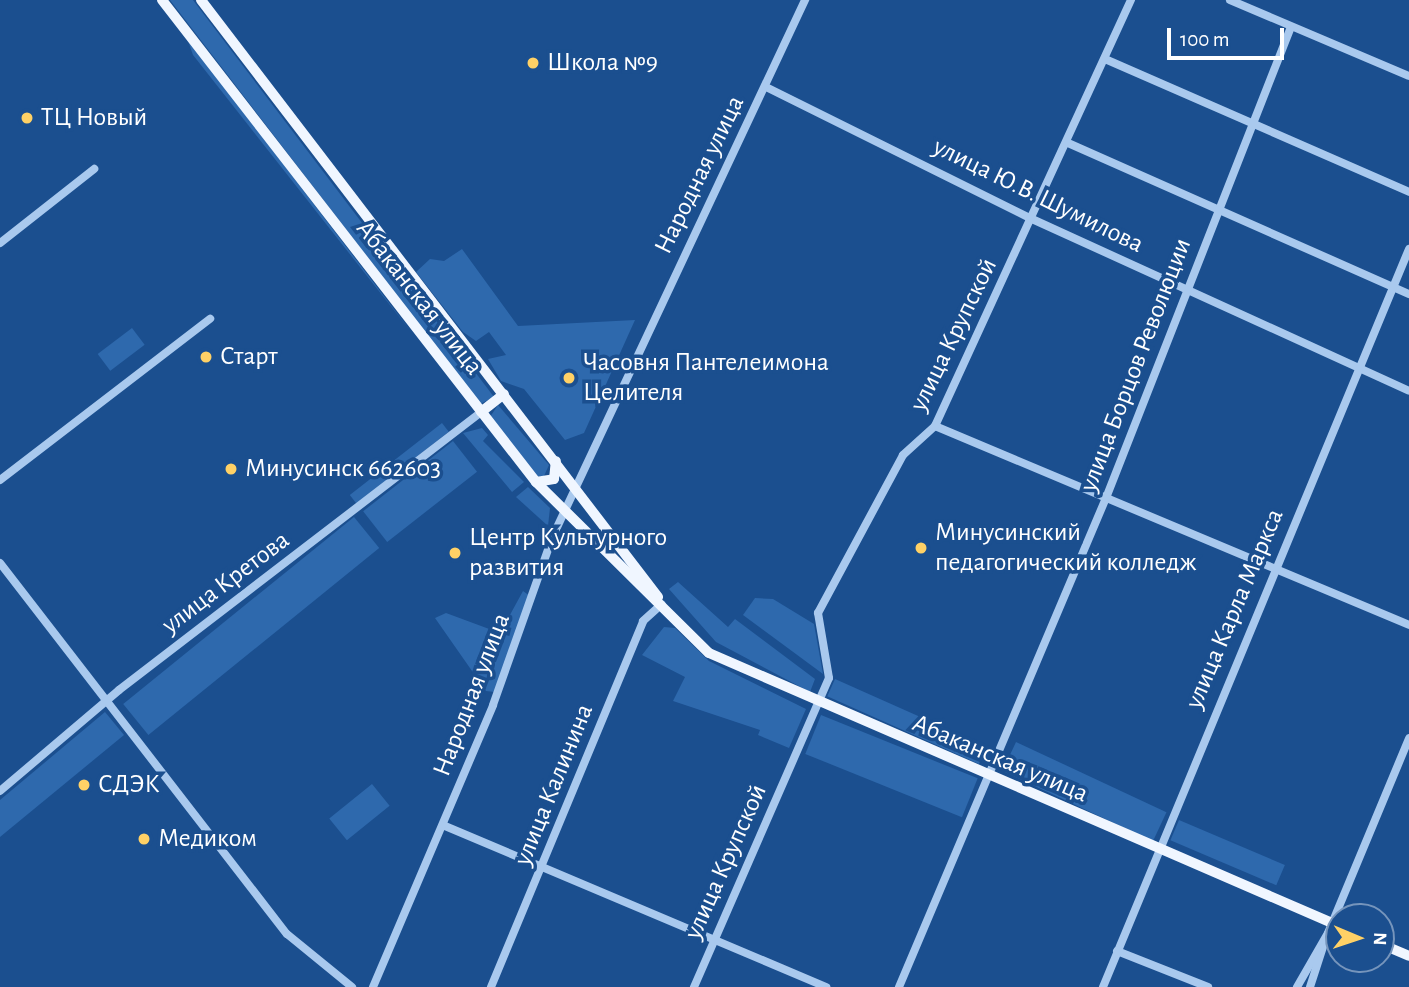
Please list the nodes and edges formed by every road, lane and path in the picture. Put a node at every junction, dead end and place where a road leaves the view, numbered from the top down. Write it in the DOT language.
graph roads {
  1 [pos="162,0"];
  2 [pos="201,0"];
  3 [pos="806,0"];
  4 [pos="1131,0"];
  5 [pos="1230,0"];
  6 [pos="1291,27"];
  7 [pos="1105,59"];
  8 [pos="1409,76"];
  9 [pos="766,87"];
  10 [pos="1254,124"];
  11 [pos="1068,143"];
  12 [pos="94,170"];
  13 [pos="1409,192"];
  14 [pos="1220,210"];
  15 [pos="1032,219"];
  16 [pos="0,243"];
  17 [pos="1409,249"];
  18 [pos="1392,287"];
  19 [pos="1187,289"];
  20 [pos="1409,294"];
  21 [pos="210,319"];
  22 [pos="1358,369"];
  23 [pos="1409,391"];
  24 [pos="504,394"];
  25 [pos="481,412"];
  26 [pos="935,426"];
  27 [pos="556,461"];
  28 [pos="0,480"];
  29 [pos="536,482"];
  30 [pos="575,485"];
  31 [pos="1106,498"];
  32 [pos="564,512"];
  33 [pos="0,563"];
  34 [pos="1276,569"];
  35 [pos="662,604"];
  36 [pos="1409,625"];
  37 [pos="107,702"];
  38 [pos="818,704"];
  39 [pos="1409,738"];
  40 [pos="990,778"];
  41 [pos="0,791"];
  42 [pos="444,826"];
  43 [pos="1156,848"];
  44 [pos="544,867"];
  45 [pos="1344,903"];
  46 [pos="1325,921"];
  47 [pos="1325,940"];
  48 [pos="715,941"];
  49 [pos="1323,943"];
  50 [pos="1117,951"];
  51 [pos="352,987"];
  52 [pos="373,987"];
  53 [pos="491,987"];
  54 [pos="694,987"];
  55 [pos="825,987"];
  56 [pos="899,987"];
  57 [pos="1103,987"];
  58 [pos="1208,987"];
  59 [pos="1297,987"];
  60 [pos="1310,987"];
  1 -- 25 [label="main road, Абаканская улица"];
  2 -- 24 [label="main road, Абаканская улица"];
  3 -- 9 [label="street, Народная улица"];
  4 -- 7 [label="street, улица Крупской"];
  5 -- 6 [label="street"];
  6 -- 8 [label="street"];
  6 -- 10 [label="street, улица Борцов Революции"];
  7 -- 10 [label="street"];
  7 -- 11 [label="street, улица Крупской"];
  9 -- 15 [label="street, улица Ю.В. Шумилова"];
  9 -- 30 [label="street, Народная улица"];
  10 -- 13 [label="street"];
  10 -- 14 [label="street, улица Борцов Революции"];
  11 -- 14 [label="street"];
  11 -- 15 [label="street, улица Крупской"];
  12 -- 16 [label="street"];
  14 -- 18 [label="street"];
  14 -- 19 [label="street, улица Борцов Революции"];
  15 -- 19 [label="street, улица Ю.В. Шумилова"];
  15 -- 26 [label="street, улица Крупской"];
  17 -- 18 [label="street, улица Карла Маркса"];
  18 -- 20 [label="street"];
  18 -- 22 [label="street, улица Карла Маркса"];
  19 -- 22 [label="street, улица Ю.В. Шумилова"];
  19 -- 31 [label="street, улица Борцов Революции"];
  21 -- 28 [label="street"];
  22 -- 23 [label="street, улица Ю.В. Шумилова"];
  22 -- 34 [label="street, улица Карла Маркса"];
  24 -- 25 [label="main road"];
  24 -- 27 [label="main road, Абаканская улица"];
  25 -- 29 [label="main road, Абаканская улица"];
  25 -- 37 [label="street, улица Кретова"];
  26 -- 31 [label="street"];
  26 -- 38 [label="street, улица Крупской"];
  27 -- 29 [label="main road"];
  27 -- 30 [label="main road, Абаканская улица"];
  29 -- 32 [label="main road, Абаканская улица"];
  30 -- 32 [label="street, Народная улица"];
  30 -- 35 [label="main road, Абаканская улица"];
  31 -- 34 [label="street"];
  31 -- 40 [label="street, улица Борцов Революции"];
  32 -- 35 [label="main road, Абаканская улица"];
  32 -- 42 [label="street, Народная улица"];
  33 -- 37 [label="street"];
  34 -- 36 [label="street"];
  34 -- 43 [label="street, улица Карла Маркса"];
  35 -- 38 [label="main road, Абаканская улица"];
  35 -- 44 [label="street, улица Калинина"];
  37 -- 41 [label="street, улица Кретова"];
  37 -- 51 [label="street"];
  38 -- 40 [label="main road, Абаканская улица"];
  38 -- 48 [label="street, улица Крупской"];
  39 -- 45 [label="street"];
  40 -- 43 [label="main road, Абаканская улица"];
  40 -- 56 [label="street, улица Борцов Революции"];
  42 -- 44 [label="street"];
  42 -- 52 [label="street, Народная улица"];
  43 -- 46 [label="main road, Абаканская улица"];
  43 -- 50 [label="street, улица Карла Маркса"];
  44 -- 48 [label="street"];
  44 -- 53 [label="street, улица Калинина"];
  47 -- 49 [label="street"];
  48 -- 54 [label="street, улица Крупской"];
  48 -- 55 [label="street"];
  49 -- 59 [label="street"];
  49 -- 60 [label="street"];
  50 -- 57 [label="street, улица Карла Маркса"];
  50 -- 58 [label="street"];
}
